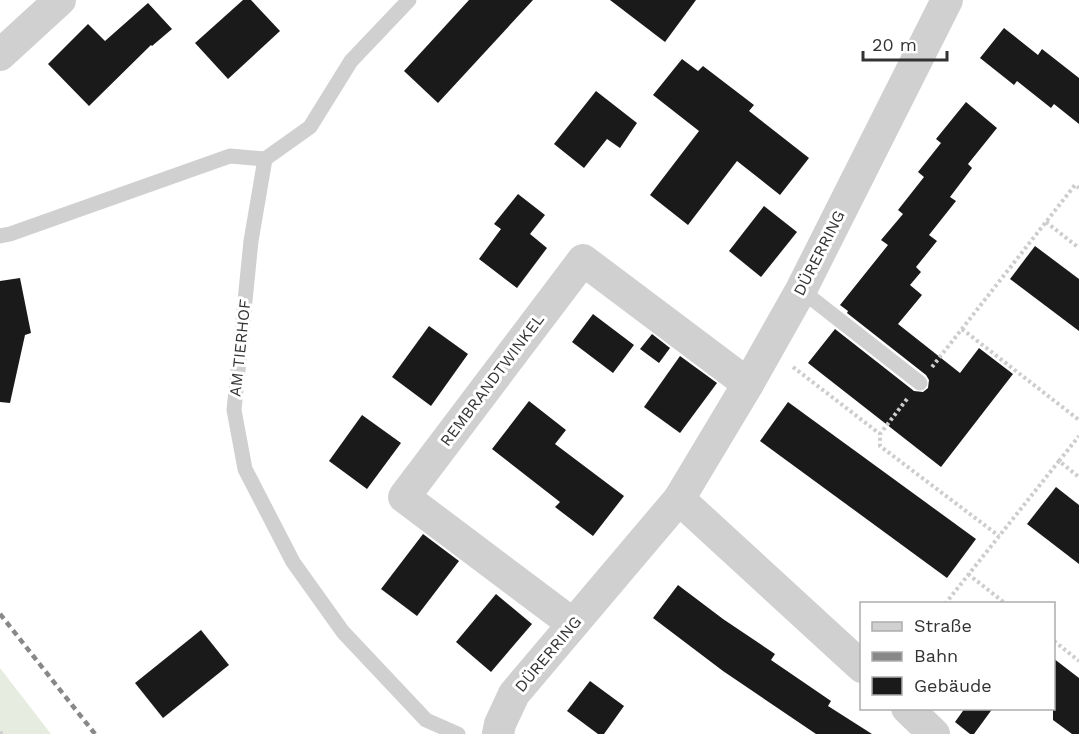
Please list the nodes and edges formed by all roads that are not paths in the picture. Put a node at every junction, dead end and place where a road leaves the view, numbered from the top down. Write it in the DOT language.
graph roads {
  1 [pos="60,0"];
  2 [pos="409,0"];
  3 [pos="947,0"];
  4 [pos="0,55"];
  5 [pos="265,159"];
  6 [pos="0,236"];
  7 [pos="801,290"];
  8 [pos="920,383"];
  9 [pos="748,384"];
  10 [pos="679,499"];
  11 [pos="573,624"];
  12 [pos="860,666"];
  13 [pos="458,734"];
  14 [pos="498,734"];
  1 -- 4 [label="street"];
  2 -- 5 [label="lane"];
  3 -- 7 [label="street, DÜRERRING"];
  5 -- 6 [label="lane"];
  5 -- 13 [label="lane, AM TIERHOF"];
  7 -- 8 [label="lane"];
  7 -- 9 [label="street, DÜRERRING"];
  9 -- 10 [label="street, DÜRERRING"];
  9 -- 11 [label="street, REMBRANDTWINKEL"];
  10 -- 11 [label="street, DÜRERRING"];
  10 -- 12 [label="street"];
  11 -- 14 [label="street, DÜRERRING"];
}
